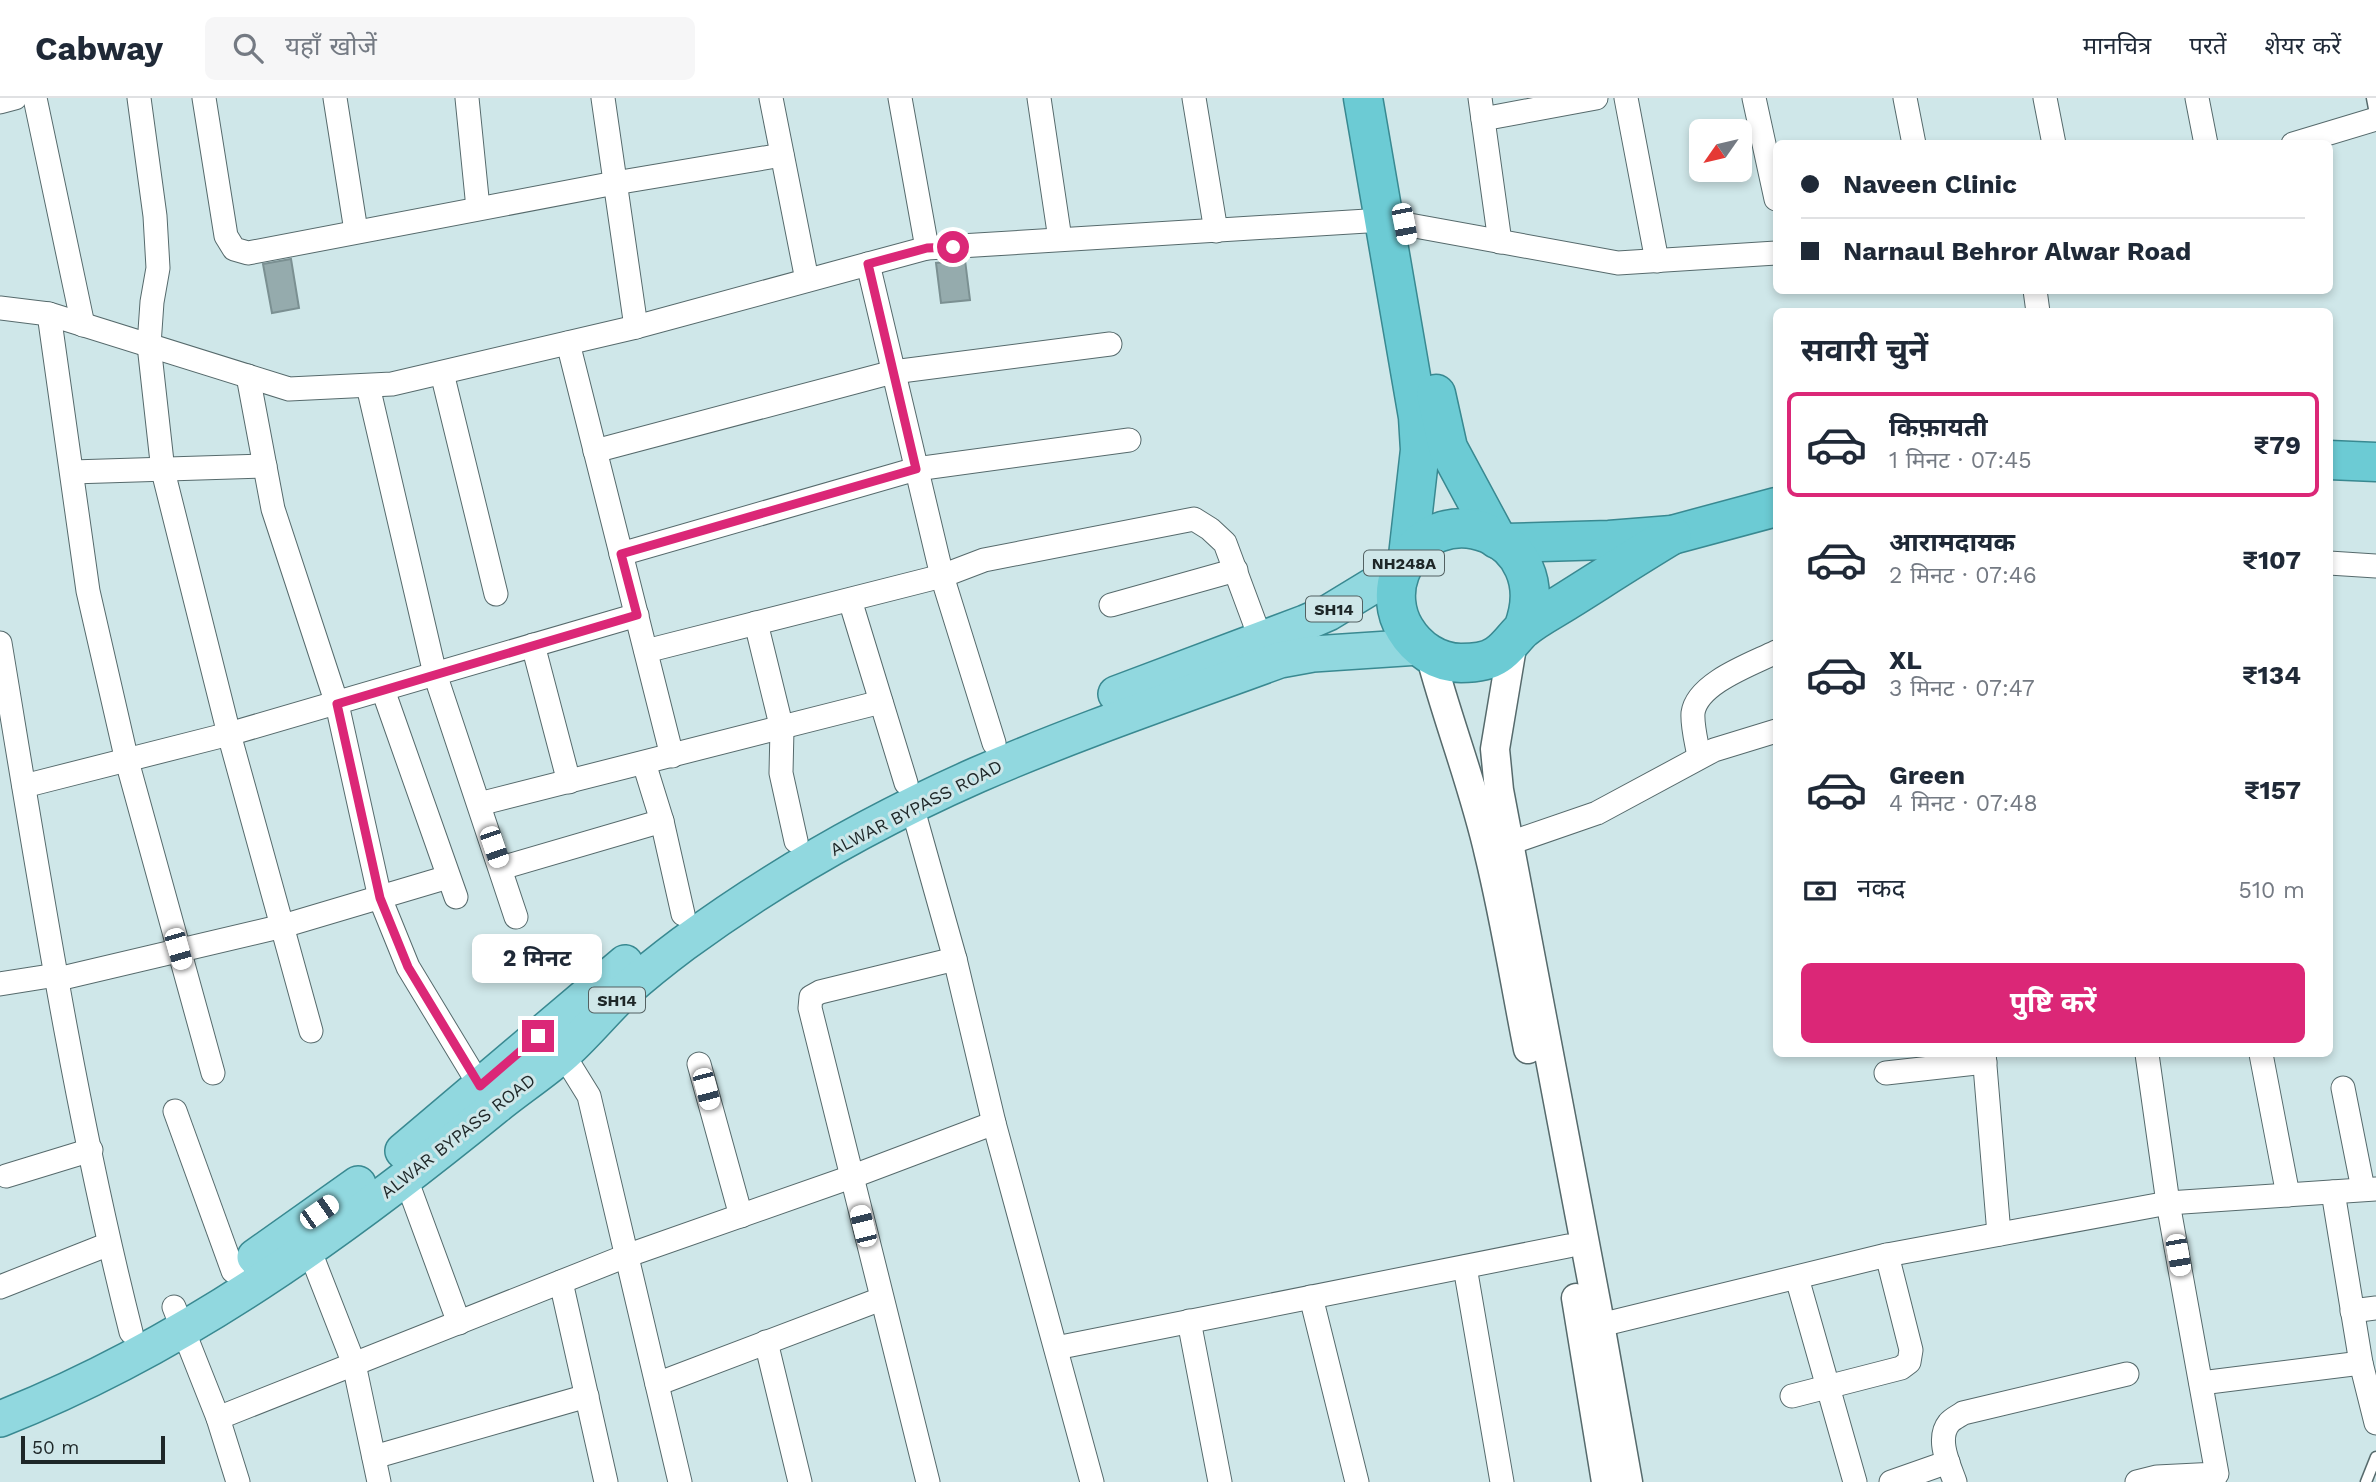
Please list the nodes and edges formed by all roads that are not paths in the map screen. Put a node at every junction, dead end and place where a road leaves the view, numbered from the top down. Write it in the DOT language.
graph roads {
  1 [pos="15,98"];
  2 [pos="35,98"];
  3 [pos="139,98"];
  4 [pos="204,98"];
  5 [pos="335,98"];
  6 [pos="467,98"];
  7 [pos="603,98"];
  8 [pos="771,98"];
  9 [pos="900,98"];
  10 [pos="1039,98"];
  11 [pos="1194,98"];
  12 [pos="1363,98"];
  13 [pos="1382,98"];
  14 [pos="1596,98"];
  15 [pos="1626,98"];
  16 [pos="1754,98"];
  17 [pos="1905,98"];
  18 [pos="2045,98"];
  19 [pos="2197,98"];
  20 [pos="2372,98"];
  21 [pos="0,102"];
  22 [pos="1481,109"];
  23 [pos="2376,119"];
  24 [pos="1913,140"];
  25 [pos="2052,140"];
  26 [pos="2205,140"];
  27 [pos="2305,140"];
  28 [pos="782,155"];
  29 [pos="615,183"];
  30 [pos="1773,185"];
  31 [pos="478,208"];
  32 [pos="1393,222"];
  33 [pos="356,231"];
  34 [pos="1216,231"];
  35 [pos="1060,239"];
  36 [pos="1500,242"];
  37 [pos="927,248"];
  38 [pos="1773,253"];
  39 [pos="1657,261"];
  40 [pos="868,264"];
  41 [pos="807,280"];
  42 [pos="0,308"];
  43 [pos="49,314"];
  44 [pos="83,325"];
  45 [pos="636,327"];
  46 [pos="568,343"];
  47 [pos="1110,344"];
  48 [pos="149,345"];
  49 [pos="893,372"];
  50 [pos="442,373"];
  51 [pos="248,376"];
  52 [pos="368,386"];
  53 [pos="1129,440"];
  54 [pos="596,451"];
  55 [pos="2333,460"];
  56 [pos="2376,462"];
  57 [pos="265,466"];
  58 [pos="916,469"];
  59 [pos="163,471"];
  60 [pos="72,472"];
  61 [pos="1773,508"];
  62 [pos="1672,535"];
  63 [pos="1501,541"];
  64 [pos="621,554"];
  65 [pos="1405,562"];
  66 [pos="2333,563"];
  67 [pos="2376,566"];
  68 [pos="1236,570"];
  69 [pos="942,576"];
  70 [pos="496,594"];
  71 [pos="849,600"];
  72 [pos="1111,605"];
  73 [pos="637,615"];
  74 [pos="756,623"];
  75 [pos="1518,635"];
  76 [pos="0,643"];
  77 [pos="533,645"];
  78 [pos="1271,650"];
  79 [pos="646,651"];
  80 [pos="1424,651"];
  81 [pos="1773,654"];
  82 [pos="435,674"];
  83 [pos="383,690"];
  84 [pos="881,702"];
  85 [pos="337,704"];
  86 [pos="782,729"];
  87 [pos="1773,732"];
  88 [pos="229,734"];
  89 [pos="994,743"];
  90 [pos="672,756"];
  91 [pos="1699,757"];
  92 [pos="127,761"];
  93 [pos="644,763"];
  94 [pos="15,777"];
  95 [pos="569,782"];
  96 [pos="909,794"];
  97 [pos="479,804"];
  98 [pos="662,821"];
  99 [pos="796,841"];
  100 [pos="1510,843"];
  101 [pos="501,868"];
  102 [pos="380,898"];
  103 [pos="682,914"];
  104 [pos="516,917"];
  105 [pos="283,926"];
  106 [pos="178,949"];
  107 [pos="955,959"];
  108 [pos="58,979"];
  109 [pos="0,984"];
  110 [pos="311,1031"];
  111 [pos="563,1054"];
  112 [pos="2147,1057"];
  113 [pos="2262,1057"];
  114 [pos="1984,1058"];
  115 [pos="699,1064"];
  116 [pos="213,1073"];
  117 [pos="1886,1073"];
  118 [pos="480,1086"];
  119 [pos="2343,1088"];
  120 [pos="175,1111"];
  121 [pos="994,1123"];
  122 [pos="90,1150"];
  123 [pos="6,1175"];
  124 [pos="851,1177"];
  125 [pos="406,1180"];
  126 [pos="2370,1189"];
  127 [pos="2333,1192"];
  128 [pos="2288,1195"];
  129 [pos="2168,1203"];
  130 [pos="741,1216"];
  131 [pos="1999,1234"];
  132 [pos="109,1244"];
  133 [pos="1567,1246"];
  134 [pos="309,1249"];
  135 [pos="1887,1255"];
  136 [pos="626,1256"];
  137 [pos="1465,1266"];
  138 [pos="233,1272"];
  139 [pos="1797,1278"];
  140 [pos="561,1282"];
  141 [pos="0,1287"];
  142 [pos="1311,1297"];
  143 [pos="881,1299"];
  144 [pos="2376,1308"];
  145 [pos="2352,1311"];
  146 [pos="178,1318"];
  147 [pos="1189,1321"];
  148 [pos="460,1323"];
  149 [pos="1591,1328"];
  150 [pos="131,1332"];
  151 [pos="766,1342"];
  152 [pos="1056,1348"];
  153 [pos="2361,1363"];
  154 [pos="354,1364"];
  155 [pos="2127,1374"];
  156 [pos="2201,1383"];
  157 [pos="657,1384"];
  158 [pos="1829,1386"];
  159 [pos="0,1395"];
  160 [pos="587,1396"];
  161 [pos="1792,1396"];
  162 [pos="218,1418"];
  163 [pos="0,1419"];
  164 [pos="2376,1423"];
  165 [pos="374,1457"];
  166 [pos="2376,1457"];
  167 [pos="1951,1472"];
  168 [pos="239,1482"];
  169 [pos="379,1482"];
  170 [pos="606,1482"];
  171 [pos="680,1482"];
  172 [pos="800,1482"];
  173 [pos="928,1482"];
  174 [pos="1092,1482"];
  175 [pos="1220,1482"];
  176 [pos="1357,1482"];
  177 [pos="1502,1482"];
  178 [pos="1606,1482"];
  179 [pos="1620,1482"];
  180 [pos="1628,1482"];
  181 [pos="1855,1482"];
  182 [pos="1891,1482"];
  183 [pos="2137,1482"];
  184 [pos="2366,1482"];
  1 -- 21 [label="street"];
  2 -- 44 [label="street"];
  3 -- 48 [label="street"];
  4 -- 33 [label="street"];
  5 -- 33 [label="street"];
  6 -- 31 [label="street"];
  7 -- 29 [label="street"];
  8 -- 28 [label="street"];
  9 -- 37 [label="street"];
  10 -- 35 [label="street"];
  11 -- 34 [label="street"];
  12 -- 32 [label="highway, NH248A"];
  13 -- 32 [label="highway, NH248A"];
  14 -- 22 [label="street"];
  15 -- 39 [label="street"];
  16 -- 30 [label="street"];
  17 -- 24 [label="street"];
  18 -- 25 [label="street"];
  19 -- 26 [label="street"];
  20 -- 23 [label="lane"];
  22 -- 36 [label="street"];
  23 -- 27 [label="street"];
  28 -- 29 [label="street"];
  28 -- 41 [label="street"];
  29 -- 31 [label="street"];
  29 -- 45 [label="street"];
  31 -- 33 [label="street"];
  32 -- 34 [label="street"];
  32 -- 36 [label="street"];
  32 -- 63 [label="highway, NH248A"];
  32 -- 65 [label="highway, NH248A"];
  34 -- 35 [label="street"];
  35 -- 37 [label="street"];
  36 -- 39 [label="street"];
  37 -- 40 [label="street"];
  38 -- 39 [label="street"];
  40 -- 41 [label="street"];
  40 -- 49 [label="street"];
  41 -- 45 [label="street"];
  42 -- 43 [label="street"];
  43 -- 44 [label="street"];
  43 -- 60 [label="street"];
  44 -- 48 [label="street"];
  45 -- 46 [label="street"];
  46 -- 50 [label="street"];
  46 -- 54 [label="street"];
  47 -- 49 [label="street"];
  48 -- 51 [label="street"];
  48 -- 59 [label="street"];
  49 -- 54 [label="street"];
  49 -- 58 [label="street"];
  50 -- 52 [label="street"];
  50 -- 70 [label="street"];
  51 -- 52 [label="street"];
  51 -- 57 [label="street"];
  52 -- 82 [label="street"];
  53 -- 58 [label="street"];
  54 -- 64 [label="street"];
  55 -- 56 [label="highway"];
  57 -- 59 [label="street"];
  57 -- 85 [label="street"];
  58 -- 64 [label="street"];
  58 -- 69 [label="street"];
  59 -- 60 [label="street"];
  59 -- 88 [label="street"];
  60 -- 92 [label="street"];
  61 -- 62 [label="highway, NH248A"];
  62 -- 63 [label="highway, NH248A"];
  62 -- 75 [label="highway, NH248A"];
  63 -- 65 [label="highway, NH248A"];
  63 -- 75 [label="highway, NH248A"];
  64 -- 73 [label="street"];
  65 -- 78 [label="main road, SH14"];
  65 -- 80 [label="highway, NH248A"];
  66 -- 67 [label="street"];
  68 -- 69 [label="street"];
  68 -- 72 [label="street"];
  68 -- 78 [label="street"];
  69 -- 71 [label="street"];
  69 -- 89 [label="street"];
  71 -- 74 [label="street"];
  71 -- 84 [label="street"];
  73 -- 77 [label="street"];
  73 -- 79 [label="street"];
  74 -- 79 [label="street"];
  74 -- 86 [label="street"];
  75 -- 80 [label="highway, NH248A"];
  75 -- 100 [label="street"];
  76 -- 94 [label="street"];
  77 -- 82 [label="street"];
  77 -- 95 [label="street"];
  78 -- 80 [label="main road, SH14"];
  78 -- 89 [label="main road, SH14"];
  78 -- 96 [label="main road, ALWAR BYPASS ROAD / SH14"];
  79 -- 90 [label="street"];
  80 -- 133 [label="street"];
  81 -- 91 [label="street"];
  82 -- 83 [label="street"];
  82 -- 97 [label="street"];
  83 -- 85 [label="street"];
  83 -- 102 [label="street"];
  84 -- 86 [label="street"];
  84 -- 96 [label="street"];
  85 -- 88 [label="street"];
  85 -- 102 [label="street"];
  86 -- 90 [label="street"];
  86 -- 99 [label="street"];
  87 -- 91 [label="street"];
  88 -- 92 [label="street"];
  88 -- 105 [label="street"];
  89 -- 96 [label="main road, SH14"];
  90 -- 93 [label="street"];
  91 -- 100 [label="street"];
  92 -- 94 [label="street"];
  92 -- 106 [label="street"];
  93 -- 95 [label="street"];
  93 -- 98 [label="street"];
  94 -- 108 [label="street"];
  95 -- 97 [label="street"];
  96 -- 99 [label="main road, SH14"];
  96 -- 107 [label="street"];
  96 -- 111 [label="main road, ALWAR BYPASS ROAD / SH14"];
  97 -- 101 [label="street"];
  98 -- 101 [label="street"];
  98 -- 103 [label="street"];
  99 -- 103 [label="main road, SH14"];
  100 -- 149 [label="street"];
  101 -- 104 [label="street"];
  102 -- 105 [label="street"];
  102 -- 118 [label="street"];
  103 -- 118 [label="main road, SH14"];
  105 -- 106 [label="street"];
  105 -- 110 [label="street"];
  106 -- 108 [label="street"];
  106 -- 116 [label="street"];
  107 -- 121 [label="street"];
  107 -- 124 [label="street"];
  108 -- 109 [label="street"];
  108 -- 122 [label="street"];
  111 -- 125 [label="main road, ALWAR BYPASS ROAD / SH14"];
  111 -- 136 [label="street"];
  112 -- 129 [label="street"];
  113 -- 128 [label="street"];
  114 -- 117 [label="street"];
  114 -- 131 [label="street"];
  115 -- 130 [label="street"];
  118 -- 138 [label="main road, SH14"];
  119 -- 126 [label="street"];
  120 -- 138 [label="street"];
  121 -- 124 [label="street"];
  121 -- 152 [label="street"];
  122 -- 123 [label="street"];
  122 -- 132 [label="street"];
  124 -- 130 [label="street"];
  124 -- 143 [label="street"];
  125 -- 134 [label="main road, ALWAR BYPASS ROAD / SH14"];
  125 -- 148 [label="street"];
  126 -- 127 [label="street"];
  127 -- 128 [label="street"];
  127 -- 145 [label="street"];
  128 -- 129 [label="street"];
  129 -- 131 [label="street"];
  129 -- 156 [label="street"];
  130 -- 136 [label="street"];
  131 -- 135 [label="street"];
  132 -- 141 [label="street"];
  132 -- 150 [label="street"];
  133 -- 137 [label="street"];
  133 -- 149 [label="street"];
  134 -- 146 [label="main road, ALWAR BYPASS ROAD / SH14"];
  134 -- 154 [label="street"];
  135 -- 139 [label="street"];
  135 -- 158 [label="street"];
  136 -- 140 [label="street"];
  136 -- 157 [label="street"];
  137 -- 142 [label="street"];
  137 -- 177 [label="street"];
  138 -- 146 [label="main road, SH14"];
  139 -- 149 [label="street"];
  139 -- 158 [label="street"];
  140 -- 148 [label="street"];
  140 -- 160 [label="street"];
  142 -- 147 [label="street"];
  142 -- 176 [label="street"];
  143 -- 151 [label="street"];
  143 -- 173 [label="street"];
  144 -- 145 [label="street"];
  145 -- 153 [label="street"];
  146 -- 150 [label="main road, SH14"];
  146 -- 162 [label="street"];
  146 -- 163 [label="main road, ALWAR BYPASS ROAD / SH14"];
  147 -- 152 [label="street"];
  147 -- 175 [label="street"];
  148 -- 154 [label="street"];
  149 -- 178 [label="street"];
  149 -- 180 [label="street"];
  150 -- 159 [label="main road, SH14"];
  151 -- 157 [label="street"];
  151 -- 172 [label="street"];
  152 -- 174 [label="street"];
  153 -- 156 [label="street"];
  153 -- 164 [label="street"];
  154 -- 162 [label="street"];
  154 -- 165 [label="street"];
  155 -- 167 [label="street"];
  156 -- 183 [label="street"];
  157 -- 171 [label="street"];
  158 -- 161 [label="street"];
  158 -- 181 [label="street"];
  160 -- 165 [label="street"];
  160 -- 170 [label="street"];
  162 -- 168 [label="street"];
  165 -- 169 [label="street"];
  166 -- 184 [label="lane"];
  167 -- 182 [label="street"];
  179 -- 180 [label="street"];
}
